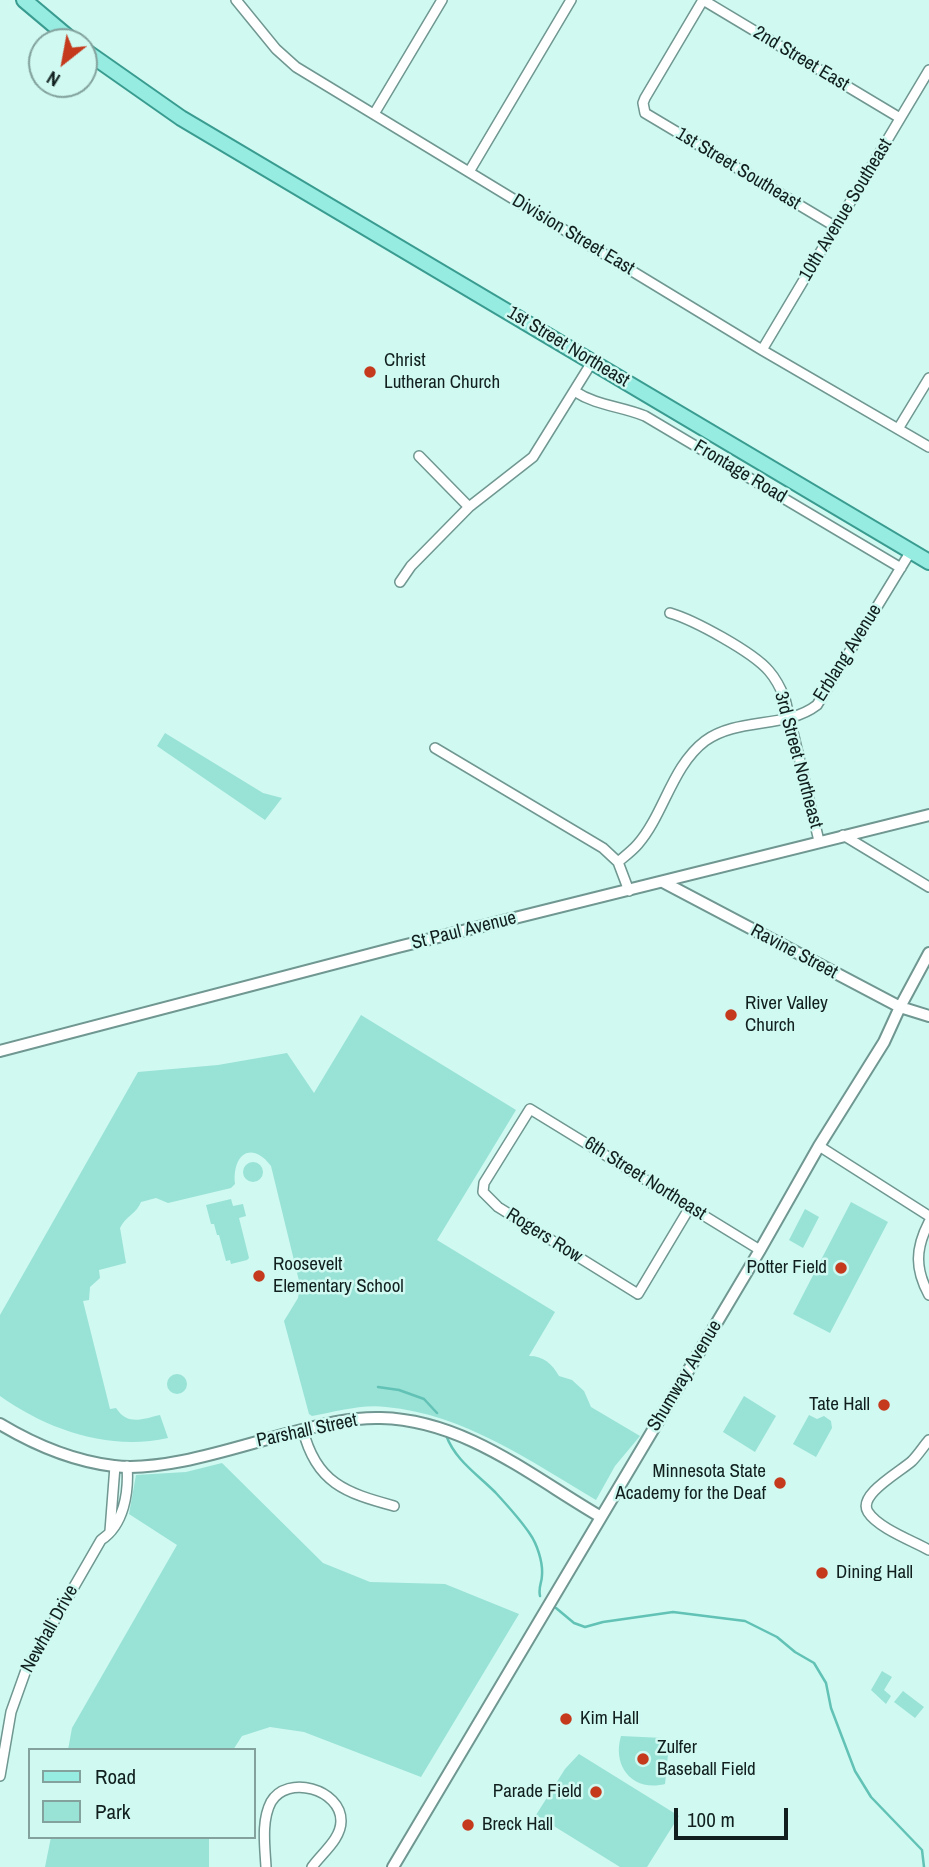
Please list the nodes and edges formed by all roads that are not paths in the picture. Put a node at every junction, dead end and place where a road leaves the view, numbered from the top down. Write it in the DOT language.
graph roads {
  1 [pos="24,0"];
  2 [pos="236,0"];
  3 [pos="442,0"];
  4 [pos="571,0"];
  5 [pos="703,0"];
  6 [pos="57,28"];
  7 [pos="98,60"];
  8 [pos="929,69"];
  9 [pos="374,114"];
  10 [pos="900,118"];
  11 [pos="469,172"];
  12 [pos="836,227"];
  13 [pos="762,350"];
  14 [pos="592,362"];
  15 [pos="929,378"];
  16 [pos="575,391"];
  17 [pos="898,429"];
  18 [pos="929,447"];
  19 [pos="418,456"];
  20 [pos="469,507"];
  21 [pos="911,551"];
  22 [pos="929,562"];
  23 [pos="901,568"];
  24 [pos="400,582"];
  25 [pos="670,613"];
  26 [pos="790,716"];
  27 [pos="435,748"];
  28 [pos="929,815"];
  29 [pos="843,835"];
  30 [pos="819,841"];
  31 [pos="618,862"];
  32 [pos="663,882"];
  33 [pos="929,887"];
  34 [pos="629,891"];
  35 [pos="929,953"];
  36 [pos="900,1007"];
  37 [pos="929,1016"];
  38 [pos="0,1051"];
  39 [pos="819,1146"];
  40 [pos="483,1192"];
  41 [pos="690,1207"];
  42 [pos="929,1216"];
  43 [pos="929,1222"];
  44 [pos="760,1250"];
  45 [pos="929,1296"];
  46 [pos="0,1423"];
  47 [pos="303,1430"];
  48 [pos="929,1440"];
  49 [pos="115,1466"];
  50 [pos="127,1466"];
  51 [pos="394,1506"];
  52 [pos="601,1517"];
  53 [pos="110,1534"];
  54 [pos="929,1550"];
  55 [pos="0,1776"];
  56 [pos="266,1867"];
  57 [pos="312,1867"];
  58 [pos="393,1867"];
  1 -- 6 [label="main road"];
  2 -- 9 [label="street, Division Street East"];
  3 -- 9 [label="street"];
  4 -- 11 [label="street"];
  5 -- 10 [label="street, 2nd Street East"];
  5 -- 12 [label="street, 1st Street Southeast"];
  7 -- 14 [label="main road, 1st Street Northeast"];
  8 -- 10 [label="street, 10th Avenue Southeast"];
  9 -- 11 [label="street, Division Street East"];
  10 -- 12 [label="street, 10th Avenue Southeast"];
  11 -- 13 [label="street, Division Street East"];
  12 -- 13 [label="street, 10th Avenue Southeast"];
  13 -- 17 [label="street, Division Street East"];
  14 -- 16 [label="street"];
  14 -- 21 [label="main road, 1st Street Northeast"];
  15 -- 17 [label="street"];
  16 -- 20 [label="street"];
  16 -- 23 [label="street, Frontage Road"];
  17 -- 18 [label="street, Division Street East"];
  19 -- 20 [label="street"];
  20 -- 24 [label="street"];
  21 -- 22 [label="main road, 1st Street Northeast"];
  21 -- 23 [label="street, Erblang Avenue"];
  23 -- 26 [label="street, Erblang Avenue"];
  25 -- 26 [label="street, 3rd Street Northeast"];
  26 -- 30 [label="street, 3rd Street Northeast"];
  26 -- 31 [label="street, Erblang Avenue"];
  27 -- 31 [label="street"];
  28 -- 29 [label="street, St Paul Avenue"];
  29 -- 30 [label="street, St Paul Avenue"];
  29 -- 33 [label="street, 3rd Street Northeast"];
  30 -- 32 [label="street, St Paul Avenue"];
  31 -- 34 [label="street"];
  32 -- 34 [label="street, St Paul Avenue"];
  32 -- 36 [label="street, Ravine Street"];
  34 -- 38 [label="street, St Paul Avenue"];
  35 -- 36 [label="street, Shumway Avenue"];
  36 -- 37 [label="street, Ravine Street"];
  36 -- 39 [label="street, Shumway Avenue"];
  39 -- 42 [label="street"];
  39 -- 44 [label="street, Shumway Avenue"];
  40 -- 41 [label="street, 6th Street Northeast"];
  40 -- 41 [label="street, Rogers Row"];
  41 -- 44 [label="street, 6th Street Northeast"];
  43 -- 45 [label="street"];
  44 -- 52 [label="street, Shumway Avenue"];
  46 -- 49 [label="street, Parshall Street"];
  47 -- 50 [label="street, Parshall Street"];
  47 -- 51 [label="street"];
  47 -- 52 [label="street, Parshall Street"];
  48 -- 54 [label="street"];
  49 -- 50 [label="street, Parshall Street"];
  49 -- 53 [label="street"];
  50 -- 53 [label="street, Newhall Drive"];
  52 -- 58 [label="street, Shumway Avenue"];
  53 -- 55 [label="street, Newhall Drive"];
  56 -- 57 [label="street"];
}
